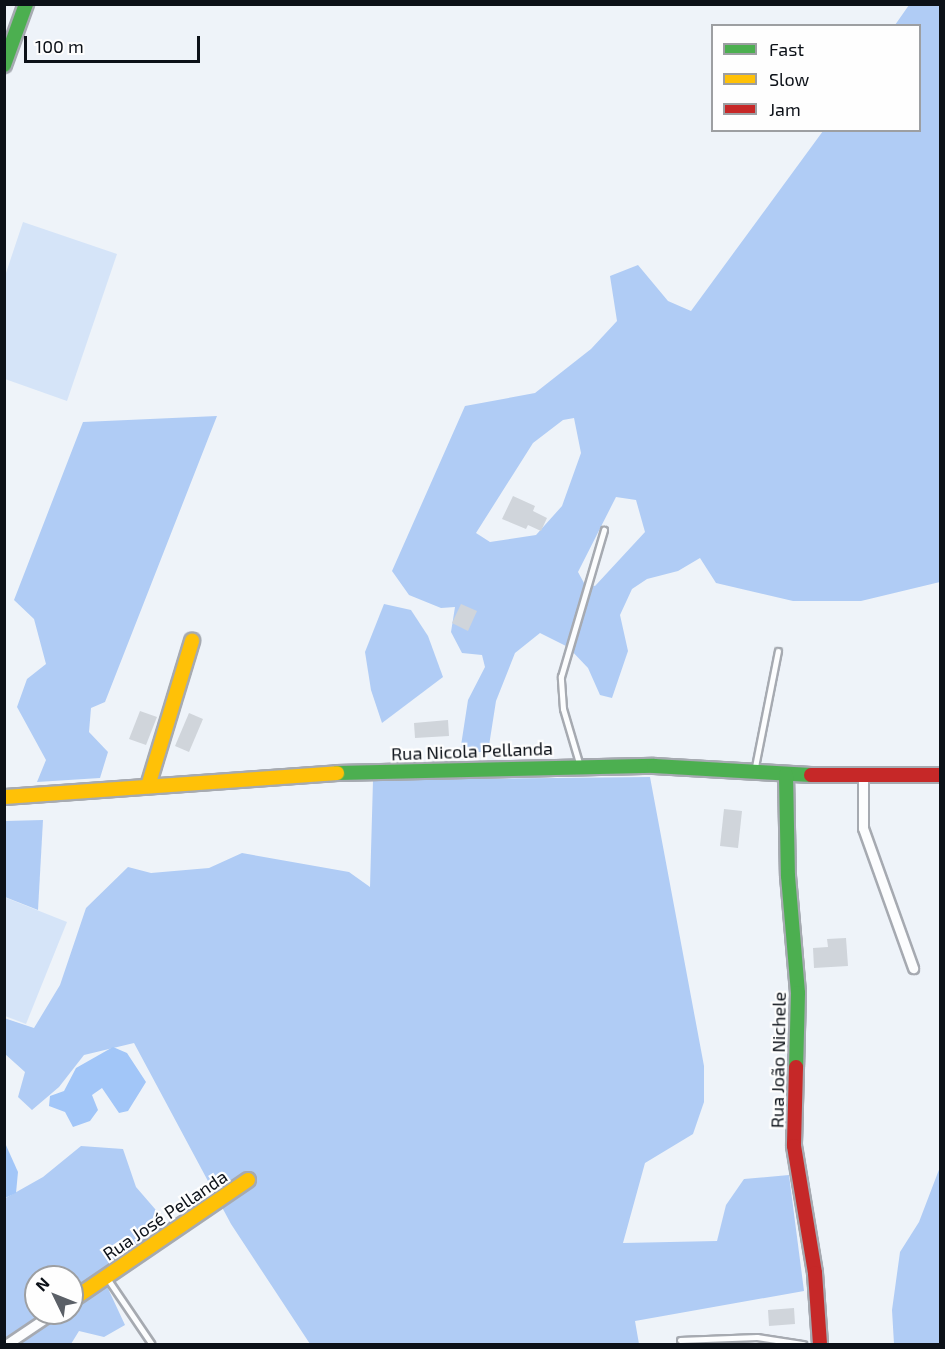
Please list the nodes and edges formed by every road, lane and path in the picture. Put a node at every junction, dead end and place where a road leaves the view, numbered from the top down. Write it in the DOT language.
graph roads {
  1 [pos="26,4"];
  2 [pos="4,64"];
  3 [pos="604,530"];
  4 [pos="192,641"];
  5 [pos="778,651"];
  6 [pos="579,766"];
  7 [pos="754,772"];
  8 [pos="786,775"];
  9 [pos="863,775"];
  10 [pos="940,775"];
  11 [pos="148,786"];
  12 [pos="4,797"];
  13 [pos="913,969"];
  14 [pos="248,1180"];
  15 [pos="107,1277"];
  16 [pos="84,1292"];
  17 [pos="35,1325"];
  18 [pos="680,1340"];
  19 [pos="7,1344"];
  20 [pos="152,1344"];
  21 [pos="803,1344"];
  22 [pos="820,1344"];
  1 -- 2 [label="main road"];
  3 -- 6 [label="lane"];
  4 -- 11 [label="main road"];
  5 -- 7 [label="lane"];
  6 -- 7 [label="main road, Rua Nicola Pellanda"];
  6 -- 11 [label="main road, Rua Nicola Pellanda"];
  7 -- 8 [label="main road, Rua Nicola Pellanda"];
  8 -- 9 [label="main road, Rua Nicola Pellanda"];
  8 -- 22 [label="main road, Rua João Nichele"];
  9 -- 10 [label="main road, Rua Nicola Pellanda"];
  9 -- 13 [label="street"];
  11 -- 12 [label="main road, Rua Nicola Pellanda"];
  14 -- 15 [label="main road, Rua José Pellanda"];
  15 -- 16 [label="main road, Rua José Pellanda"];
  15 -- 20 [label="lane"];
  17 -- 19 [label="street"];
  18 -- 21 [label="lane"];
}
